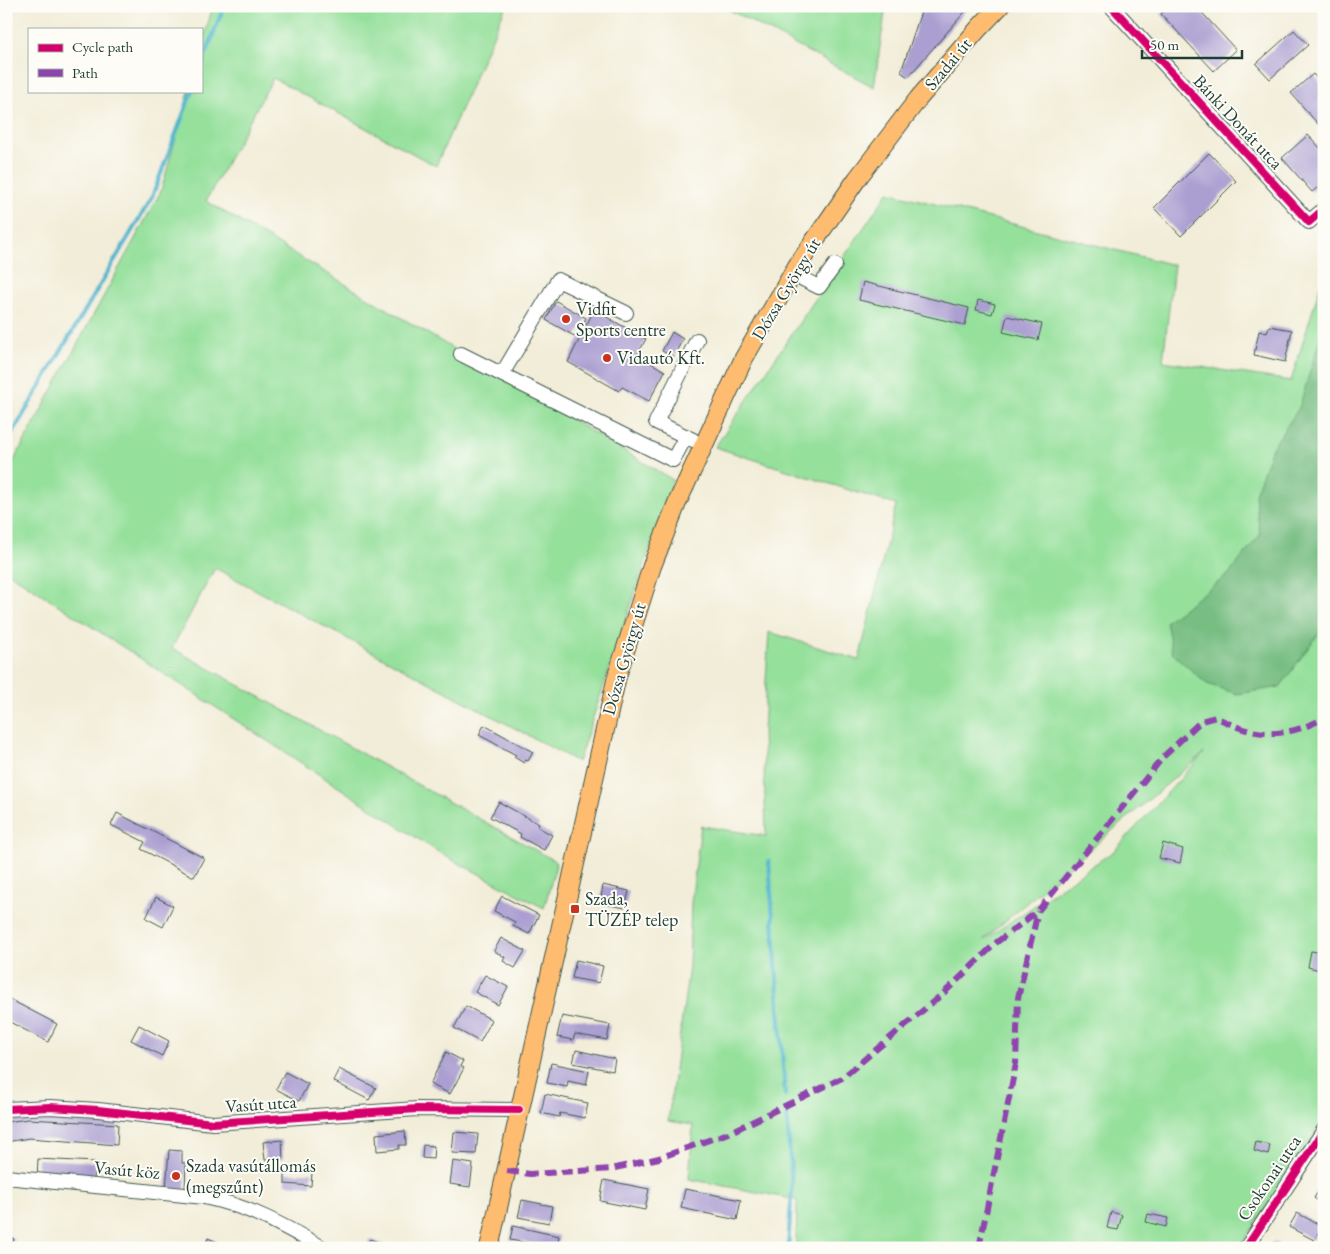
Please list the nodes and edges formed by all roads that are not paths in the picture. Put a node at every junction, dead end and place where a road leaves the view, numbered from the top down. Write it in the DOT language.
graph roads {
  1 [pos="1000,6"];
  2 [pos="1112,6"];
  3 [pos="898,125"];
  4 [pos="1324,209"];
  5 [pos="835,265"];
  6 [pos="793,274"];
  7 [pos="626,313"];
  8 [pos="697,340"];
  9 [pos="461,354"];
  10 [pos="502,374"];
  11 [pos="686,436"];
  12 [pos="703,444"];
  13 [pos="6,1110"];
  14 [pos="519,1110"];
  15 [pos="1324,1130"];
  16 [pos="6,1177"];
  17 [pos="323,1248"];
  18 [pos="489,1248"];
  19 [pos="1246,1248"];
  1 -- 3 [label="main road, Szadai út"];
  2 -- 4 [label="street, Bánki Donát utca"];
  3 -- 6 [label="main road, Dózsa György út"];
  5 -- 6 [label="street"];
  6 -- 12 [label="main road, Dózsa György út"];
  7 -- 10 [label="street"];
  8 -- 11 [label="street"];
  9 -- 10 [label="street"];
  10 -- 11 [label="street"];
  11 -- 12 [label="street"];
  12 -- 14 [label="main road, Dózsa György út"];
  13 -- 14 [label="street, Vasút utca"];
  14 -- 18 [label="main road, Dózsa György út"];
  15 -- 19 [label="street, Csokonai utca"];
  16 -- 17 [label="street, Vasút köz"];
}
